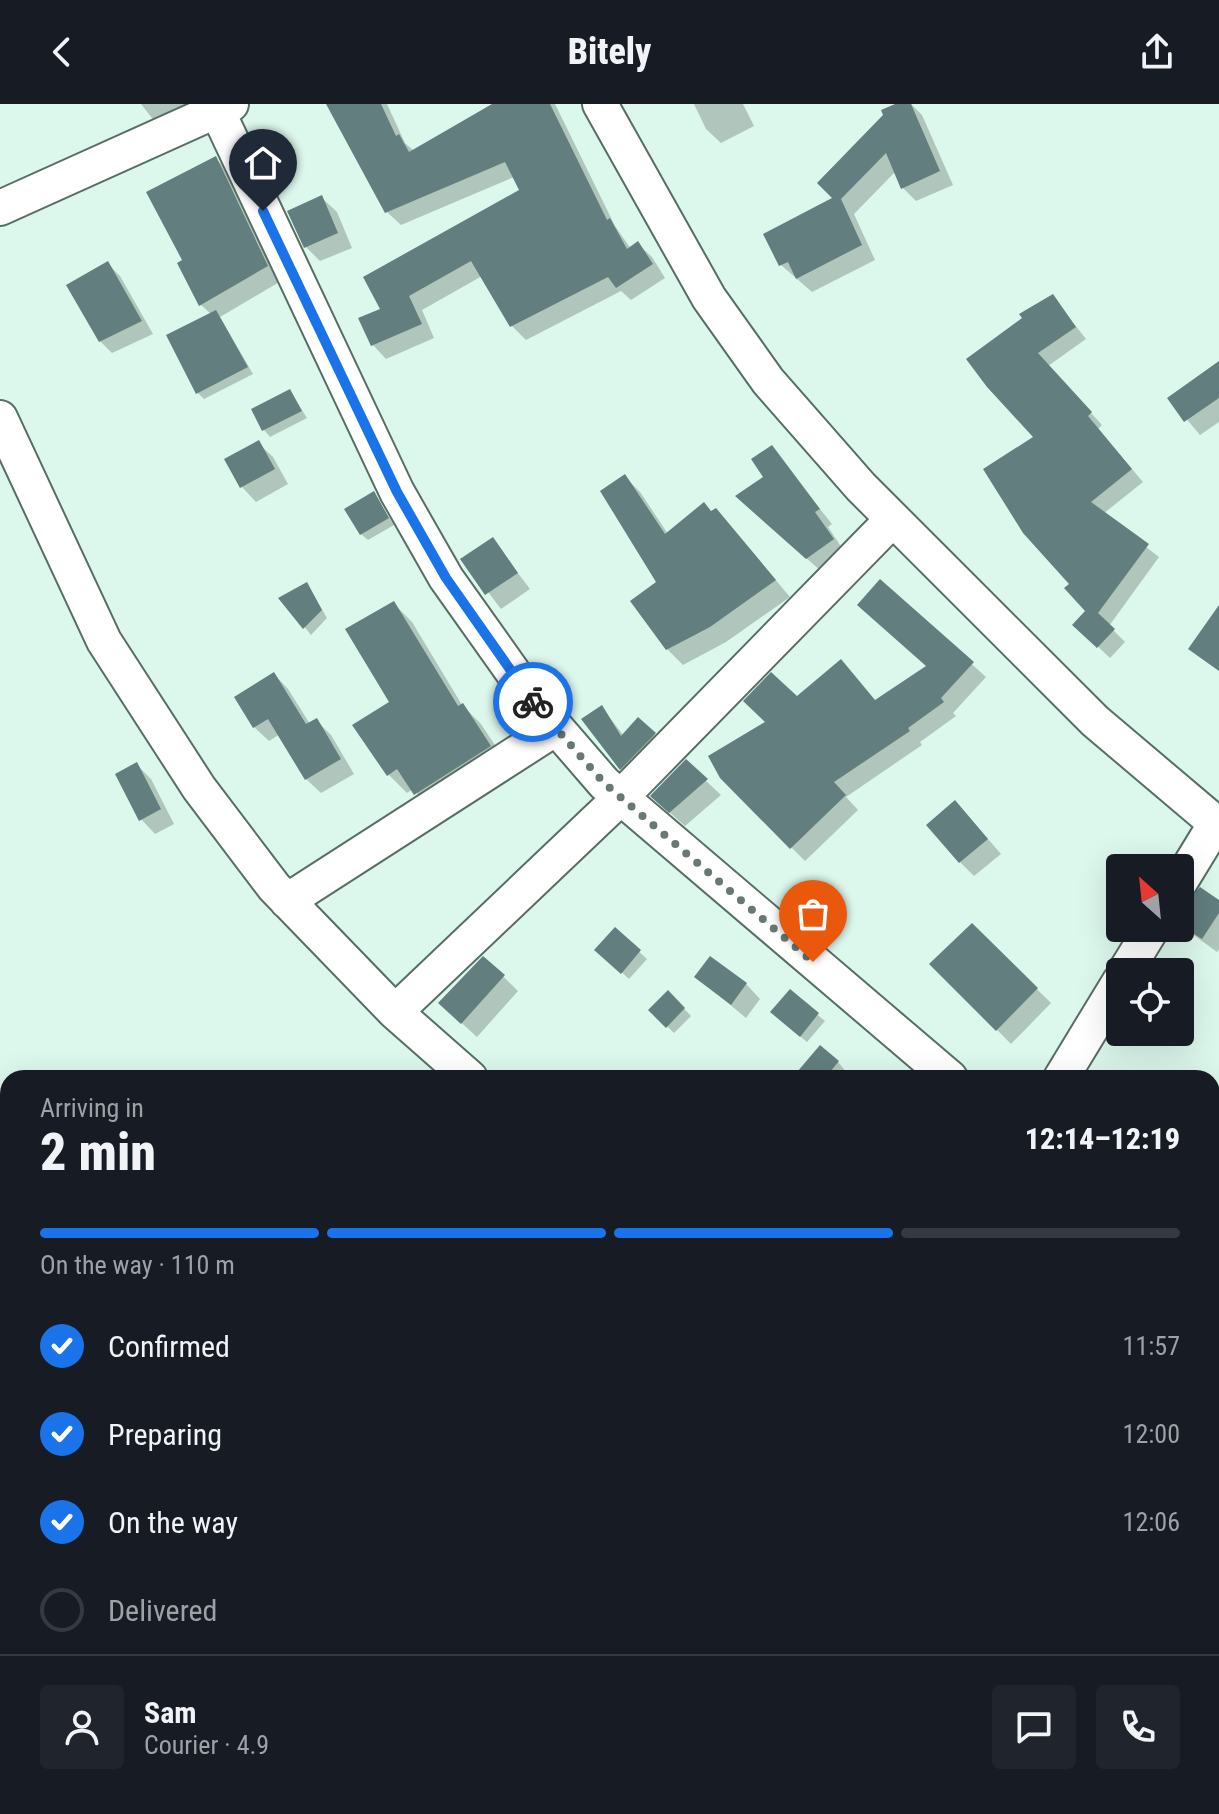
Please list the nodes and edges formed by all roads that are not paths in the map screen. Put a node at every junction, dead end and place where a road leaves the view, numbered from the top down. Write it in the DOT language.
graph roads {
  1 [pos="600,104"];
  2 [pos="220,106"];
  3 [pos="0,208"];
  4 [pos="0,418"];
  5 [pos="893,519"];
  6 [pos="556,728"];
  7 [pos="620,798"];
  8 [pos="1218,824"];
  9 [pos="1194,861"];
  10 [pos="287,901"];
  11 [pos="1106,1004"];
  12 [pos="395,1012"];
  13 [pos="461,1070"];
  14 [pos="941,1070"];
  15 [pos="1066,1070"];
  1 -- 5 [label="street"];
  2 -- 3 [label="street"];
  2 -- 6 [label="street"];
  4 -- 10 [label="street"];
  5 -- 7 [label="street"];
  5 -- 8 [label="street"];
  6 -- 7 [label="street"];
  6 -- 10 [label="street"];
  7 -- 12 [label="street"];
  7 -- 14 [label="street"];
  8 -- 9 [label="street"];
  10 -- 12 [label="street"];
  11 -- 15 [label="street"];
  12 -- 13 [label="street"];
}
